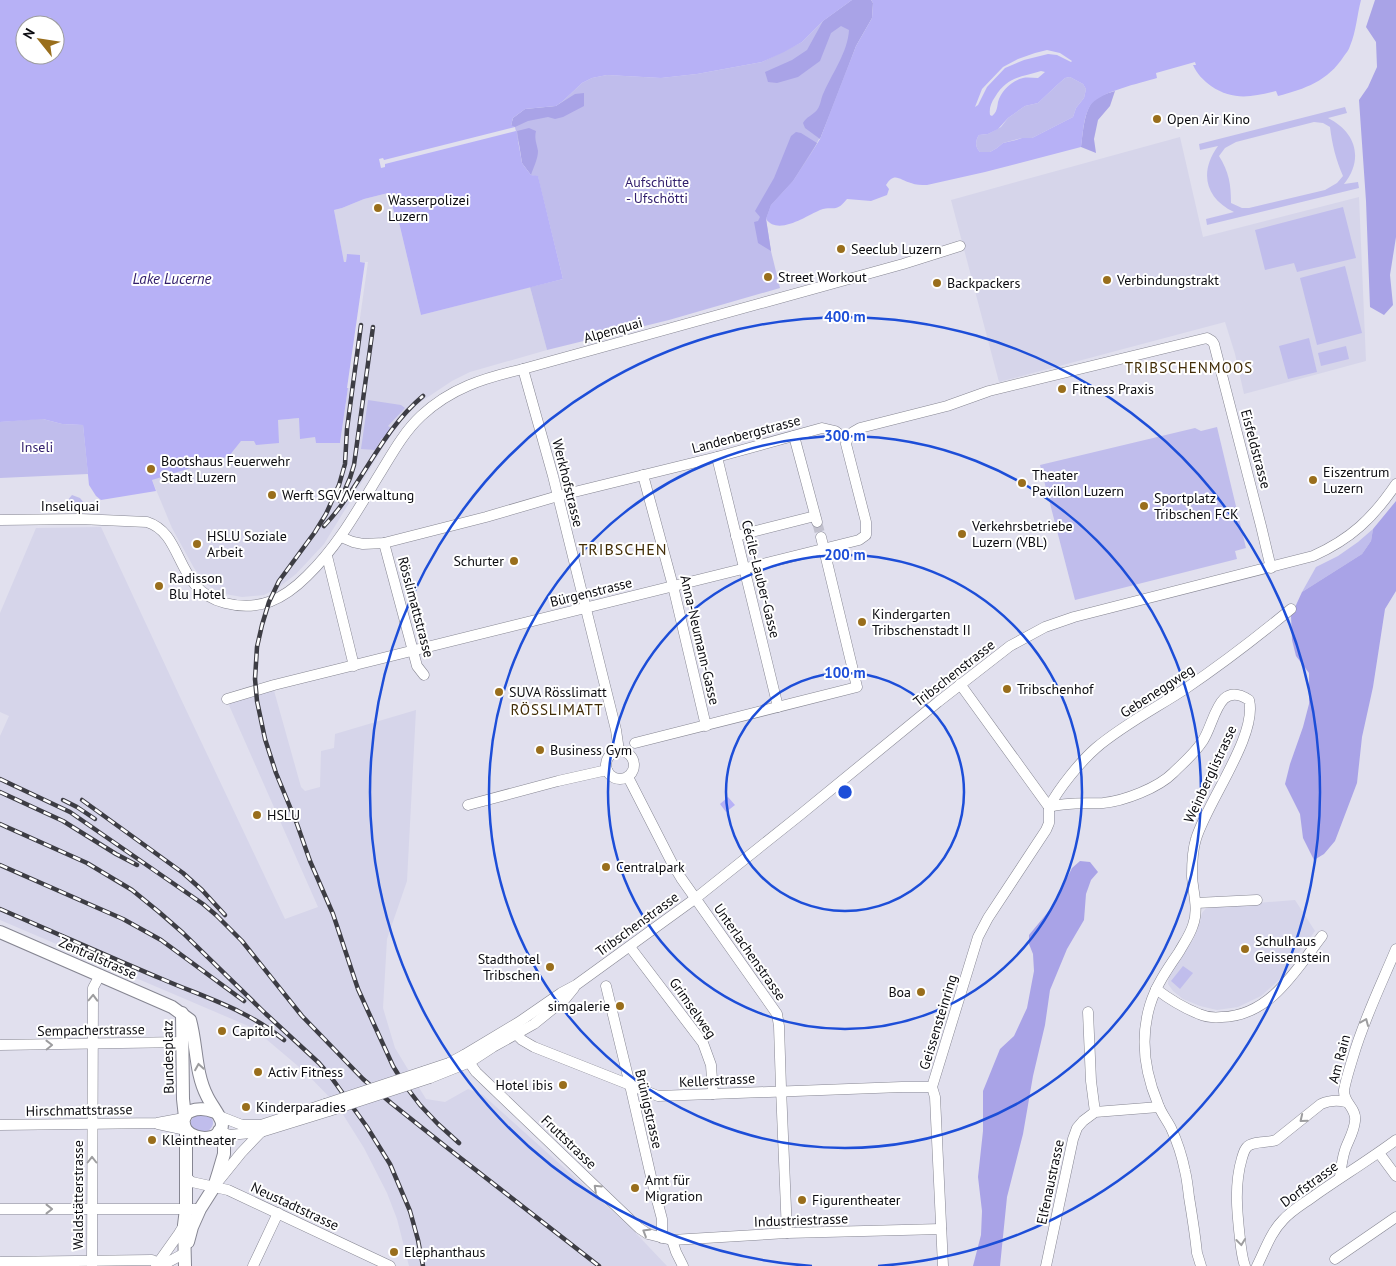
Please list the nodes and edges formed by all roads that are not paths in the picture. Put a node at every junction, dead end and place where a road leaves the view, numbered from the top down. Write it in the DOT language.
graph roads {
  1 [pos="960,246"];
  2 [pos="523,369"];
  3 [pos="794,436"];
  4 [pos="847,440"];
  5 [pos="717,457"];
  6 [pos="643,475"];
  7 [pos="1396,484"];
  8 [pos="558,496"];
  9 [pos="0,520"];
  10 [pos="141,521"];
  11 [pos="736,536"];
  12 [pos="341,537"];
  13 [pos="821,537"];
  14 [pos="384,543"];
  15 [pos="824,549"];
  16 [pos="327,556"];
  17 [pos="1271,568"];
  18 [pos="744,569"];
  19 [pos="673,586"];
  20 [pos="586,608"];
  21 [pos="1292,609"];
  22 [pos="414,651"];
  23 [pos="354,666"];
  24 [pos="424,675"];
  25 [pos="960,684"];
  26 [pos="227,699"];
  27 [pos="778,707"];
  28 [pos="706,726"];
  29 [pos="635,743"];
  30 [pos="619,751"];
  31 [pos="607,770"];
  32 [pos="628,777"];
  33 [pos="468,806"];
  34 [pos="1049,807"];
  35 [pos="696,898"];
  36 [pos="1257,900"];
  37 [pos="1196,903"];
  38 [pos="0,932"];
  39 [pos="1322,936"];
  40 [pos="630,946"];
  41 [pos="1396,949"];
  42 [pos="100,975"];
  43 [pos="576,985"];
  44 [pos="606,986"];
  45 [pos="1156,989"];
  46 [pos="1088,1012"];
  47 [pos="182,1013"];
  48 [pos="516,1034"];
  49 [pos="183,1042"];
  50 [pos="92,1044"];
  51 [pos="0,1045"];
  52 [pos="467,1058"];
  53 [pos="630,1085"];
  54 [pos="932,1087"];
  55 [pos="781,1091"];
  56 [pos="712,1094"];
  57 [pos="1346,1102"];
  58 [pos="327,1107"];
  59 [pos="1159,1107"];
  60 [pos="1096,1112"];
  61 [pos="217,1114"];
  62 [pos="185,1122"];
  63 [pos="92,1124"];
  64 [pos="0,1125"];
  65 [pos="219,1131"];
  66 [pos="261,1132"];
  67 [pos="1396,1140"];
  68 [pos="1379,1153"];
  69 [pos="1396,1176"];
  70 [pos="186,1177"];
  71 [pos="1340,1177"];
  72 [pos="214,1187"];
  73 [pos="0,1209"];
  74 [pos="92,1209"];
  75 [pos="186,1209"];
  76 [pos="200,1209"];
  77 [pos="278,1213"];
  78 [pos="1396,1217"];
  79 [pos="184,1225"];
  80 [pos="941,1229"];
  81 [pos="787,1233"];
  82 [pos="667,1239"];
  83 [pos="1335,1259"];
  84 [pos="185,1260"];
  85 [pos="0,1262"];
  86 [pos="371,1262"];
  87 [pos="92,1264"];
  88 [pos="162,1265"];
  89 [pos="252,1266"];
  90 [pos="390,1266"];
  91 [pos="682,1266"];
  92 [pos="943,1266"];
  93 [pos="1046,1266"];
  94 [pos="1201,1266"];
  95 [pos="1245,1266"];
  96 [pos="1257,1266"];
  1 -- 2 [label="street, Alpenquai"];
  2 -- 8 [label="street, Werkhofstrasse"];
  2 -- 12 [label="street, Alpenquai"];
  3 -- 4 [label="street, Landenbergstrasse"];
  3 -- 5 [label="street, Landenbergstrasse"];
  3 -- 11 [label="street"];
  4 -- 15 [label="street, Bürgenstrasse"];
  4 -- 17 [label="street, Eisfeldstrasse"];
  5 -- 6 [label="street, Landenbergstrasse"];
  5 -- 11 [label="street, Cécile-Lauber-Gasse"];
  6 -- 8 [label="street, Landenbergstrasse"];
  6 -- 19 [label="street, Anna-Neumann-Gasse"];
  7 -- 17 [label="street, Tribschenstrasse"];
  8 -- 14 [label="street, Landenbergstrasse"];
  8 -- 20 [label="street, Werkhofstrasse"];
  9 -- 10 [label="street, Inseliquai"];
  10 -- 16 [label="street, Alpenquai"];
  11 -- 18 [label="street, Cécile-Lauber-Gasse"];
  12 -- 14 [label="street, Landenbergstrasse"];
  12 -- 16 [label="street, Alpenquai"];
  13 -- 15 [label="street"];
  14 -- 22 [label="street, Rösslimattstrasse"];
  15 -- 18 [label="street, Bürgenstrasse"];
  15 -- 27 [label="street"];
  16 -- 23 [label="street"];
  17 -- 25 [label="street, Tribschenstrasse"];
  18 -- 19 [label="street, Bürgenstrasse"];
  18 -- 27 [label="street, Cécile-Lauber-Gasse"];
  19 -- 20 [label="street, Bürgenstrasse"];
  19 -- 28 [label="street, Anna-Neumann-Gasse"];
  20 -- 22 [label="street, Bürgenstrasse"];
  20 -- 30 [label="street, Werkhofstrasse"];
  21 -- 34 [label="street, Gebeneggweg"];
  22 -- 23 [label="street, Bürgenstrasse"];
  22 -- 24 [label="street, Rösslimattstrasse"];
  23 -- 26 [label="street, Bürgenstrasse"];
  25 -- 34 [label="street"];
  25 -- 35 [label="street, Tribschenstrasse"];
  27 -- 28 [label="street"];
  28 -- 29 [label="street"];
  30 -- 31 [label="street"];
  30 -- 32 [label="street"];
  31 -- 32 [label="street"];
  31 -- 33 [label="street"];
  32 -- 35 [label="street"];
  34 -- 37 [label="street, Weinberglistrasse"];
  34 -- 54 [label="street, Geissensteinring"];
  35 -- 40 [label="street, Tribschenstrasse"];
  35 -- 55 [label="street, Unterlachenstrasse"];
  36 -- 37 [label="street"];
  37 -- 45 [label="street, Weinberglistrasse"];
  38 -- 42 [label="main road, Zentralstrasse"];
  39 -- 45 [label="street"];
  40 -- 43 [label="street, Tribschenstrasse"];
  40 -- 56 [label="street, Grimselweg"];
  57 -- 41 [label="street, Am Rain, one-way"];
  42 -- 47 [label="main road, Zentralstrasse"];
  50 -- 42 [label="street, Waldstätterstrasse, one-way"];
  43 -- 48 [label="street, Tribschenstrasse"];
  43 -- 52 [label="street, Tribschenstrasse"];
  44 -- 53 [label="street, Brünigstrasse"];
  45 -- 59 [label="street, Weinberglistrasse"];
  46 -- 60 [label="street"];
  47 -- 49 [label="main road, Bundesplatz"];
  61 -- 47 [label="main road, Bundesplatz, one-way"];
  48 -- 52 [label="street, Tribschenstrasse"];
  48 -- 53 [label="street, Kellerstrasse"];
  49 -- 50 [label="street, Sempacherstrasse"];
  49 -- 62 [label="main road, Bundesplatz"];
  51 -- 50 [label="street, Sempacherstrasse, one-way"];
  50 -- 63 [label="street, Waldstätterstrasse"];
  52 -- 58 [label="street, Tribschenstrasse, bridge"];
  82 -- 52 [label="street, Fruttstrasse, one-way"];
  53 -- 56 [label="street, Kellerstrasse"];
  53 -- 82 [label="street, Brünigstrasse"];
  54 -- 55 [label="street, Kellerstrasse"];
  54 -- 80 [label="street, Geissensteinring"];
  55 -- 56 [label="street, Kellerstrasse"];
  55 -- 81 [label="street, Unterlachenstrasse"];
  57 -- 71 [label="street, Am Rain"];
  57 -- 95 [label="street, one-way"];
  58 -- 61 [label="street"];
  58 -- 66 [label="street, Bundesplatz"];
  59 -- 60 [label="street"];
  59 -- 94 [label="street, Weinberglistrasse"];
  60 -- 93 [label="street, Elfenaustrasse"];
  61 -- 62 [label="main road"];
  61 -- 65 [label="main road, Bundesplatz"];
  62 -- 63 [label="street, Hirschmattstrasse"];
  62 -- 65 [label="main road, Bundesplatz"];
  62 -- 70 [label="main road, Bundesplatz"];
  63 -- 64 [label="street, Hirschmattstrasse"];
  74 -- 63 [label="street, Waldstätterstrasse, one-way"];
  65 -- 66 [label="street, Bundesplatz"];
  65 -- 72 [label="main road, Bundesplatz"];
  66 -- 72 [label="street, Bundesplatz"];
  67 -- 68 [label="street, Dorfstrasse"];
  68 -- 69 [label="street"];
  68 -- 71 [label="street, Dorfstrasse"];
  70 -- 72 [label="street, Neustadtstrasse"];
  70 -- 75 [label="main road, Bundesplatz"];
  71 -- 96 [label="street, Dorfstrasse"];
  72 -- 76 [label="main road, Bundesplatz"];
  72 -- 77 [label="street, Neustadtstrasse"];
  73 -- 74 [label="street, one-way"];
  74 -- 75 [label="street"];
  74 -- 87 [label="street, Waldstätterstrasse"];
  75 -- 76 [label="street"];
  75 -- 79 [label="main road, Bundesplatz"];
  76 -- 84 [label="main road, Bundesplatz"];
  77 -- 86 [label="street, Neustadtstrasse"];
  77 -- 89 [label="street"];
  78 -- 83 [label="street"];
  79 -- 84 [label="main road, Bundesplatz"];
  79 -- 88 [label="street"];
  80 -- 81 [label="street, Industriestrasse"];
  80 -- 92 [label="street, Geissensteinring"];
  81 -- 82 [label="street, Industriestrasse"];
  82 -- 91 [label="street"];
  84 -- 88 [label="street"];
  85 -- 87 [label="street"];
  86 -- 90 [label="street, Neustadtstrasse"];
  87 -- 88 [label="street"];
}
